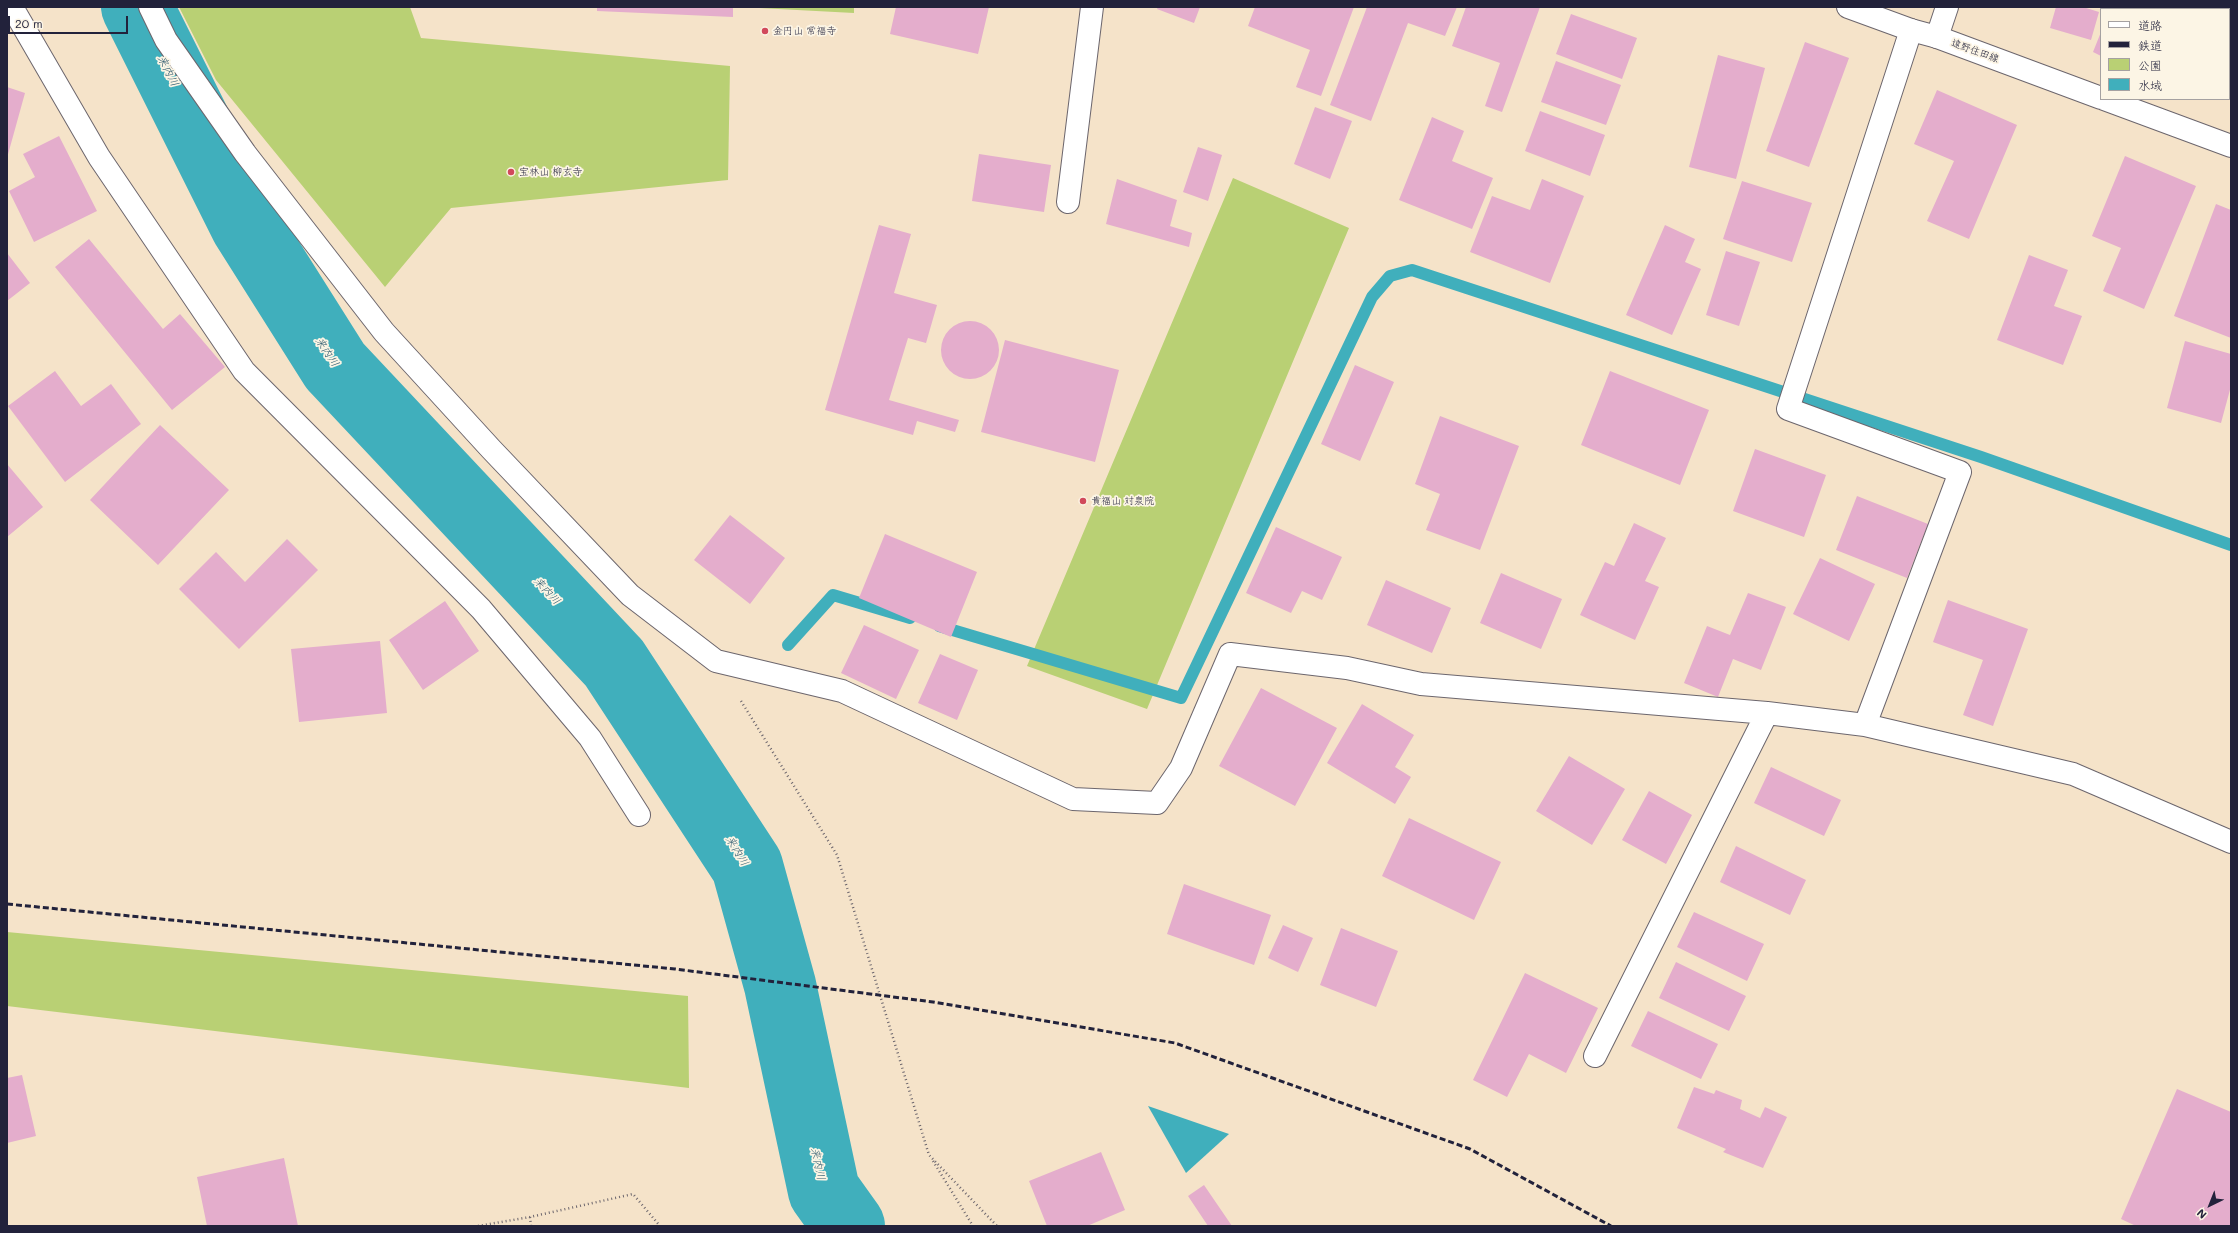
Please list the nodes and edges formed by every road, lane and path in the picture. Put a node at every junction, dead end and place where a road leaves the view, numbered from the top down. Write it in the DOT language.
graph roads {
  1 [pos="12,7"];
  2 [pos="150,7"];
  3 [pos="1092,7"];
  4 [pos="1848,7"];
  5 [pos="1947,7"];
  6 [pos="1912,30"];
  7 [pos="1937,37"];
  8 [pos="2100,98"];
  9 [pos="2107,100"];
  10 [pos="2231,146"];
  11 [pos="1068,202"];
  12 [pos="716,661"];
  13 [pos="1767,713"];
  14 [pos="1866,725"];
  15 [pos="639,815"];
  16 [pos="2231,842"];
  17 [pos="1595,1056"];
  18 [pos="929,1155"];
  19 [pos="530,1217"];
  20 [pos="478,1226"];
  21 [pos="531,1226"];
  22 [pos="660,1226"];
  23 [pos="973,1226"];
  24 [pos="997,1226"];
  1 -- 15 [label="street"];
  2 -- 12 [label="street"];
  3 -- 11 [label="street"];
  4 -- 6 [label="street, 遠野住田線"];
  5 -- 7 [label="street"];
  6 -- 7 [label="street, 遠野住田線"];
  6 -- 14 [label="street"];
  7 -- 8 [label="street, 遠野住田線"];
  9 -- 10 [label="street"];
  12 -- 13 [label="street"];
  12 -- 18 [label="path"];
  13 -- 14 [label="street"];
  13 -- 17 [label="street"];
  14 -- 16 [label="street"];
  18 -- 23 [label="path"];
  18 -- 24 [label="path"];
  19 -- 20 [label="path"];
  19 -- 21 [label="path"];
  19 -- 22 [label="path"];
}
